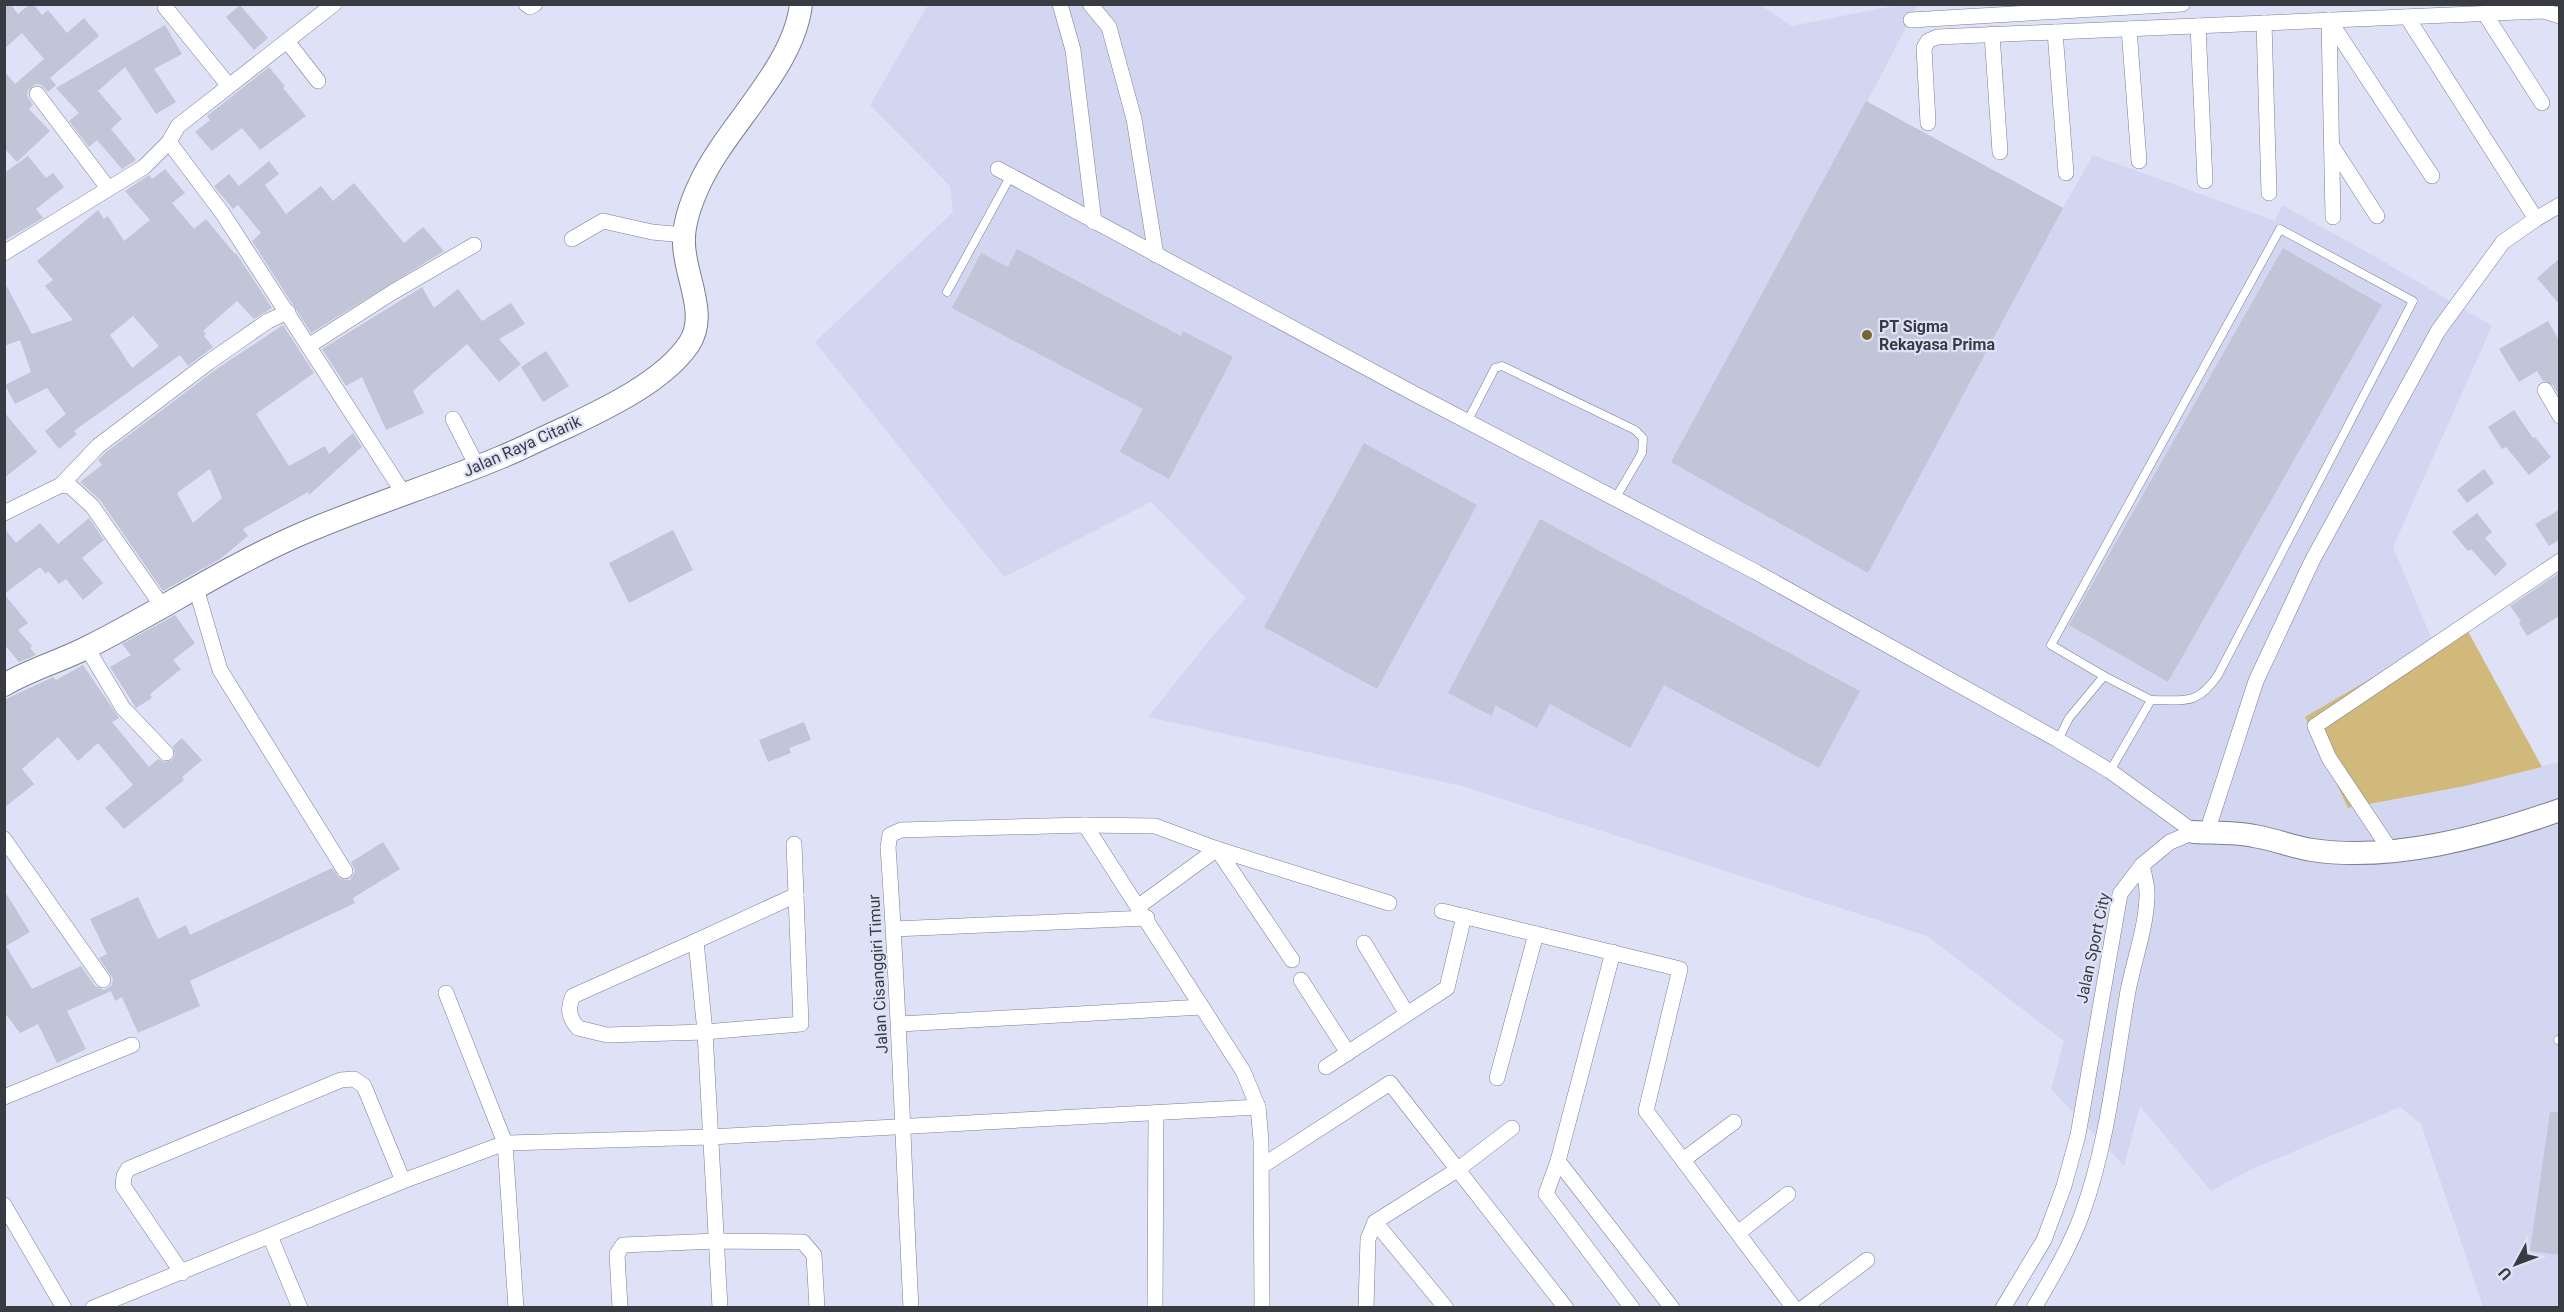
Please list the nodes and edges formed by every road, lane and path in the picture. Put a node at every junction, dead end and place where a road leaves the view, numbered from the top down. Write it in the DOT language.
graph roads {
  1 [pos="334,4"];
  2 [pos="526,4"];
  3 [pos="536,4"];
  4 [pos="801,4"];
  5 [pos="1060,4"];
  6 [pos="1090,4"];
  7 [pos="2182,4"];
  8 [pos="165,7"];
  9 [pos="2485,14"];
  10 [pos="2559,16"];
  11 [pos="2407,17"];
  12 [pos="1911,20"];
  13 [pos="2329,20"];
  14 [pos="2264,23"];
  15 [pos="2198,26"];
  16 [pos="2129,29"];
  17 [pos="2055,32"];
  18 [pos="1992,34"];
  19 [pos="287,41"];
  20 [pos="318,81"];
  21 [pos="229,86"];
  22 [pos="37,94"];
  23 [pos="2542,103"];
  24 [pos="1928,123"];
  25 [pos="169,142"];
  26 [pos="2331,144"];
  27 [pos="2000,152"];
  28 [pos="2139,161"];
  29 [pos="1004,173"];
  30 [pos="2066,173"];
  31 [pos="2432,176"];
  32 [pos="2205,181"];
  33 [pos="108,189"];
  34 [pos="2269,193"];
  35 [pos="2559,205"];
  36 [pos="2377,216"];
  37 [pos="2333,217"];
  38 [pos="2536,219"];
  39 [pos="1094,222"];
  40 [pos="684,235"];
  41 [pos="572,239"];
  42 [pos="474,245"];
  43 [pos="4,253"];
  44 [pos="1156,255"];
  45 [pos="947,292"];
  46 [pos="288,312"];
  47 [pos="310,345"];
  48 [pos="2545,390"];
  49 [pos="2559,416"];
  50 [pos="453,419"];
  51 [pos="1467,422"];
  52 [pos="477,466"];
  53 [pos="61,485"];
  54 [pos="404,494"];
  55 [pos="1615,499"];
  56 [pos="4,513"];
  57 [pos="2559,561"];
  58 [pos="196,588"];
  59 [pos="162,606"];
  60 [pos="87,648"];
  61 [pos="2104,676"];
  62 [pos="4,685"];
  63 [pos="2151,700"];
  64 [pos="2058,740"];
  65 [pos="166,753"];
  66 [pos="2110,771"];
  67 [pos="2559,810"];
  68 [pos="1085,825"];
  69 [pos="2201,832"];
  70 [pos="4,839"];
  71 [pos="794,844"];
  72 [pos="1217,849"];
  73 [pos="2391,851"];
  74 [pos="2142,865"];
  75 [pos="345,871"];
  76 [pos="796,895"];
  77 [pos="1389,903"];
  78 [pos="1442,910"];
  79 [pos="1143,912"];
  80 [pos="1464,916"];
  81 [pos="894,929"];
  82 [pos="1536,934"];
  83 [pos="696,941"];
  84 [pos="1364,943"];
  85 [pos="1613,952"];
  86 [pos="1292,960"];
  87 [pos="103,980"];
  88 [pos="1301,980"];
  89 [pos="446,993"];
  90 [pos="1202,1007"];
  91 [pos="1407,1014"];
  92 [pos="900,1024"];
  93 [pos="705,1032"];
  94 [pos="132,1045"];
  95 [pos="1348,1053"];
  96 [pos="1326,1067"];
  97 [pos="1497,1078"];
  98 [pos="4,1097"];
  99 [pos="1258,1107"];
  100 [pos="1156,1113"];
  101 [pos="1734,1122"];
  102 [pos="902,1127"];
  103 [pos="1512,1128"];
  104 [pos="710,1137"];
  105 [pos="505,1143"];
  106 [pos="1683,1160"];
  107 [pos="1558,1161"];
  108 [pos="1262,1166"];
  109 [pos="1457,1170"];
  110 [pos="403,1181"];
  111 [pos="1788,1194"];
  112 [pos="4,1205"];
  113 [pos="1375,1222"];
  114 [pos="1738,1233"];
  115 [pos="270,1236"];
  116 [pos="716,1241"];
  117 [pos="1867,1260"];
  118 [pos="182,1273"];
  119 [pos="64,1308"];
  120 [pos="93,1308"];
  121 [pos="300,1308"];
  122 [pos="516,1308"];
  123 [pos="620,1308"];
  124 [pos="720,1308"];
  125 [pos="817,1308"];
  126 [pos="911,1308"];
  127 [pos="1155,1308"];
  128 [pos="1262,1308"];
  129 [pos="1366,1308"];
  130 [pos="1446,1308"];
  131 [pos="1566,1308"];
  132 [pos="1632,1308"];
  133 [pos="1672,1308"];
  134 [pos="1794,1308"];
  135 [pos="1803,1308"];
  136 [pos="2003,1308"];
  137 [pos="2034,1308"];
  1 -- 19 [label="street"];
  2 -- 3 [label="street"];
  4 -- 40 [label="street, Jalan Raya Citarik"];
  5 -- 39 [label="street"];
  6 -- 44 [label="street"];
  7 -- 12 [label="street"];
  8 -- 21 [label="street"];
  9 -- 10 [label="street"];
  9 -- 11 [label="street"];
  9 -- 23 [label="street"];
  11 -- 13 [label="street"];
  11 -- 38 [label="street"];
  13 -- 14 [label="street"];
  13 -- 26 [label="street"];
  13 -- 31 [label="street"];
  14 -- 15 [label="street"];
  14 -- 34 [label="street"];
  15 -- 16 [label="street"];
  15 -- 32 [label="street"];
  16 -- 17 [label="street"];
  16 -- 28 [label="street"];
  17 -- 18 [label="street"];
  17 -- 30 [label="street"];
  18 -- 24 [label="street"];
  18 -- 27 [label="street"];
  19 -- 20 [label="street"];
  19 -- 21 [label="street"];
  21 -- 25 [label="street"];
  22 -- 33 [label="street"];
  25 -- 33 [label="street"];
  25 -- 46 [label="street"];
  26 -- 36 [label="street"];
  26 -- 37 [label="street"];
  29 -- 39 [label="street"];
  29 -- 45 [label="lane"];
  33 -- 43 [label="street"];
  35 -- 38 [label="street"];
  38 -- 69 [label="street"];
  39 -- 44 [label="street"];
  40 -- 41 [label="street"];
  40 -- 52 [label="street, Jalan Raya Citarik"];
  42 -- 47 [label="street"];
  44 -- 51 [label="street"];
  46 -- 47 [label="street"];
  46 -- 53 [label="street"];
  47 -- 54 [label="street"];
  48 -- 49 [label="street"];
  50 -- 52 [label="street"];
  51 -- 55 [label="street"];
  51 -- 55 [label="lane"];
  52 -- 54 [label="street, Jalan Raya Citarik"];
  53 -- 56 [label="street"];
  53 -- 59 [label="street"];
  54 -- 58 [label="street, Jalan Raya Citarik"];
  55 -- 64 [label="street"];
  57 -- 73 [label="street"];
  58 -- 59 [label="street, Jalan Raya Citarik"];
  58 -- 75 [label="street"];
  59 -- 60 [label="street, Jalan Raya Citarik"];
  60 -- 62 [label="street, Jalan Raya Citarik"];
  60 -- 65 [label="street"];
  61 -- 63 [label="lane"];
  61 -- 63 [label="lane"];
  61 -- 64 [label="lane"];
  63 -- 66 [label="lane"];
  64 -- 66 [label="street"];
  66 -- 69 [label="street"];
  67 -- 73 [label="street"];
  68 -- 72 [label="street"];
  68 -- 79 [label="street"];
  68 -- 81 [label="street, Jalan Cisanggiri Timur"];
  69 -- 73 [label="street"];
  69 -- 74 [label="street"];
  70 -- 87 [label="street"];
  71 -- 76 [label="street"];
  72 -- 77 [label="street"];
  72 -- 79 [label="street"];
  72 -- 86 [label="street"];
  74 -- 136 [label="street, Jalan Sport City"];
  74 -- 137 [label="street"];
  76 -- 83 [label="street"];
  76 -- 93 [label="street"];
  78 -- 80 [label="street"];
  79 -- 81 [label="street"];
  79 -- 90 [label="street"];
  80 -- 82 [label="street"];
  80 -- 91 [label="street"];
  81 -- 92 [label="street, Jalan Cisanggiri Timur"];
  82 -- 85 [label="street"];
  82 -- 97 [label="street"];
  83 -- 93 [label="street"];
  83 -- 93 [label="street"];
  84 -- 91 [label="street"];
  85 -- 106 [label="street"];
  85 -- 107 [label="street"];
  88 -- 95 [label="street"];
  89 -- 105 [label="street"];
  90 -- 92 [label="street"];
  90 -- 99 [label="street"];
  91 -- 95 [label="street"];
  92 -- 102 [label="street, Jalan Cisanggiri Timur"];
  93 -- 104 [label="street"];
  94 -- 98 [label="street"];
  95 -- 96 [label="street"];
  99 -- 100 [label="street"];
  99 -- 108 [label="street"];
  100 -- 102 [label="street"];
  100 -- 127 [label="street"];
  101 -- 106 [label="street"];
  102 -- 104 [label="street"];
  102 -- 126 [label="street, Jalan Cisanggiri Timur"];
  103 -- 109 [label="street"];
  104 -- 105 [label="street"];
  104 -- 116 [label="street"];
  105 -- 110 [label="street"];
  105 -- 122 [label="street"];
  106 -- 114 [label="street"];
  107 -- 132 [label="street"];
  107 -- 133 [label="street"];
  108 -- 109 [label="street"];
  108 -- 128 [label="street"];
  109 -- 113 [label="street"];
  109 -- 131 [label="street"];
  110 -- 115 [label="street"];
  110 -- 118 [label="street"];
  111 -- 114 [label="street"];
  112 -- 119 [label="street"];
  113 -- 129 [label="street"];
  113 -- 130 [label="street"];
  114 -- 134 [label="street"];
  115 -- 118 [label="street"];
  115 -- 121 [label="street"];
  116 -- 123 [label="street"];
  116 -- 124 [label="street"];
  116 -- 125 [label="street"];
  117 -- 135 [label="street"];
  118 -- 120 [label="street"];
}
